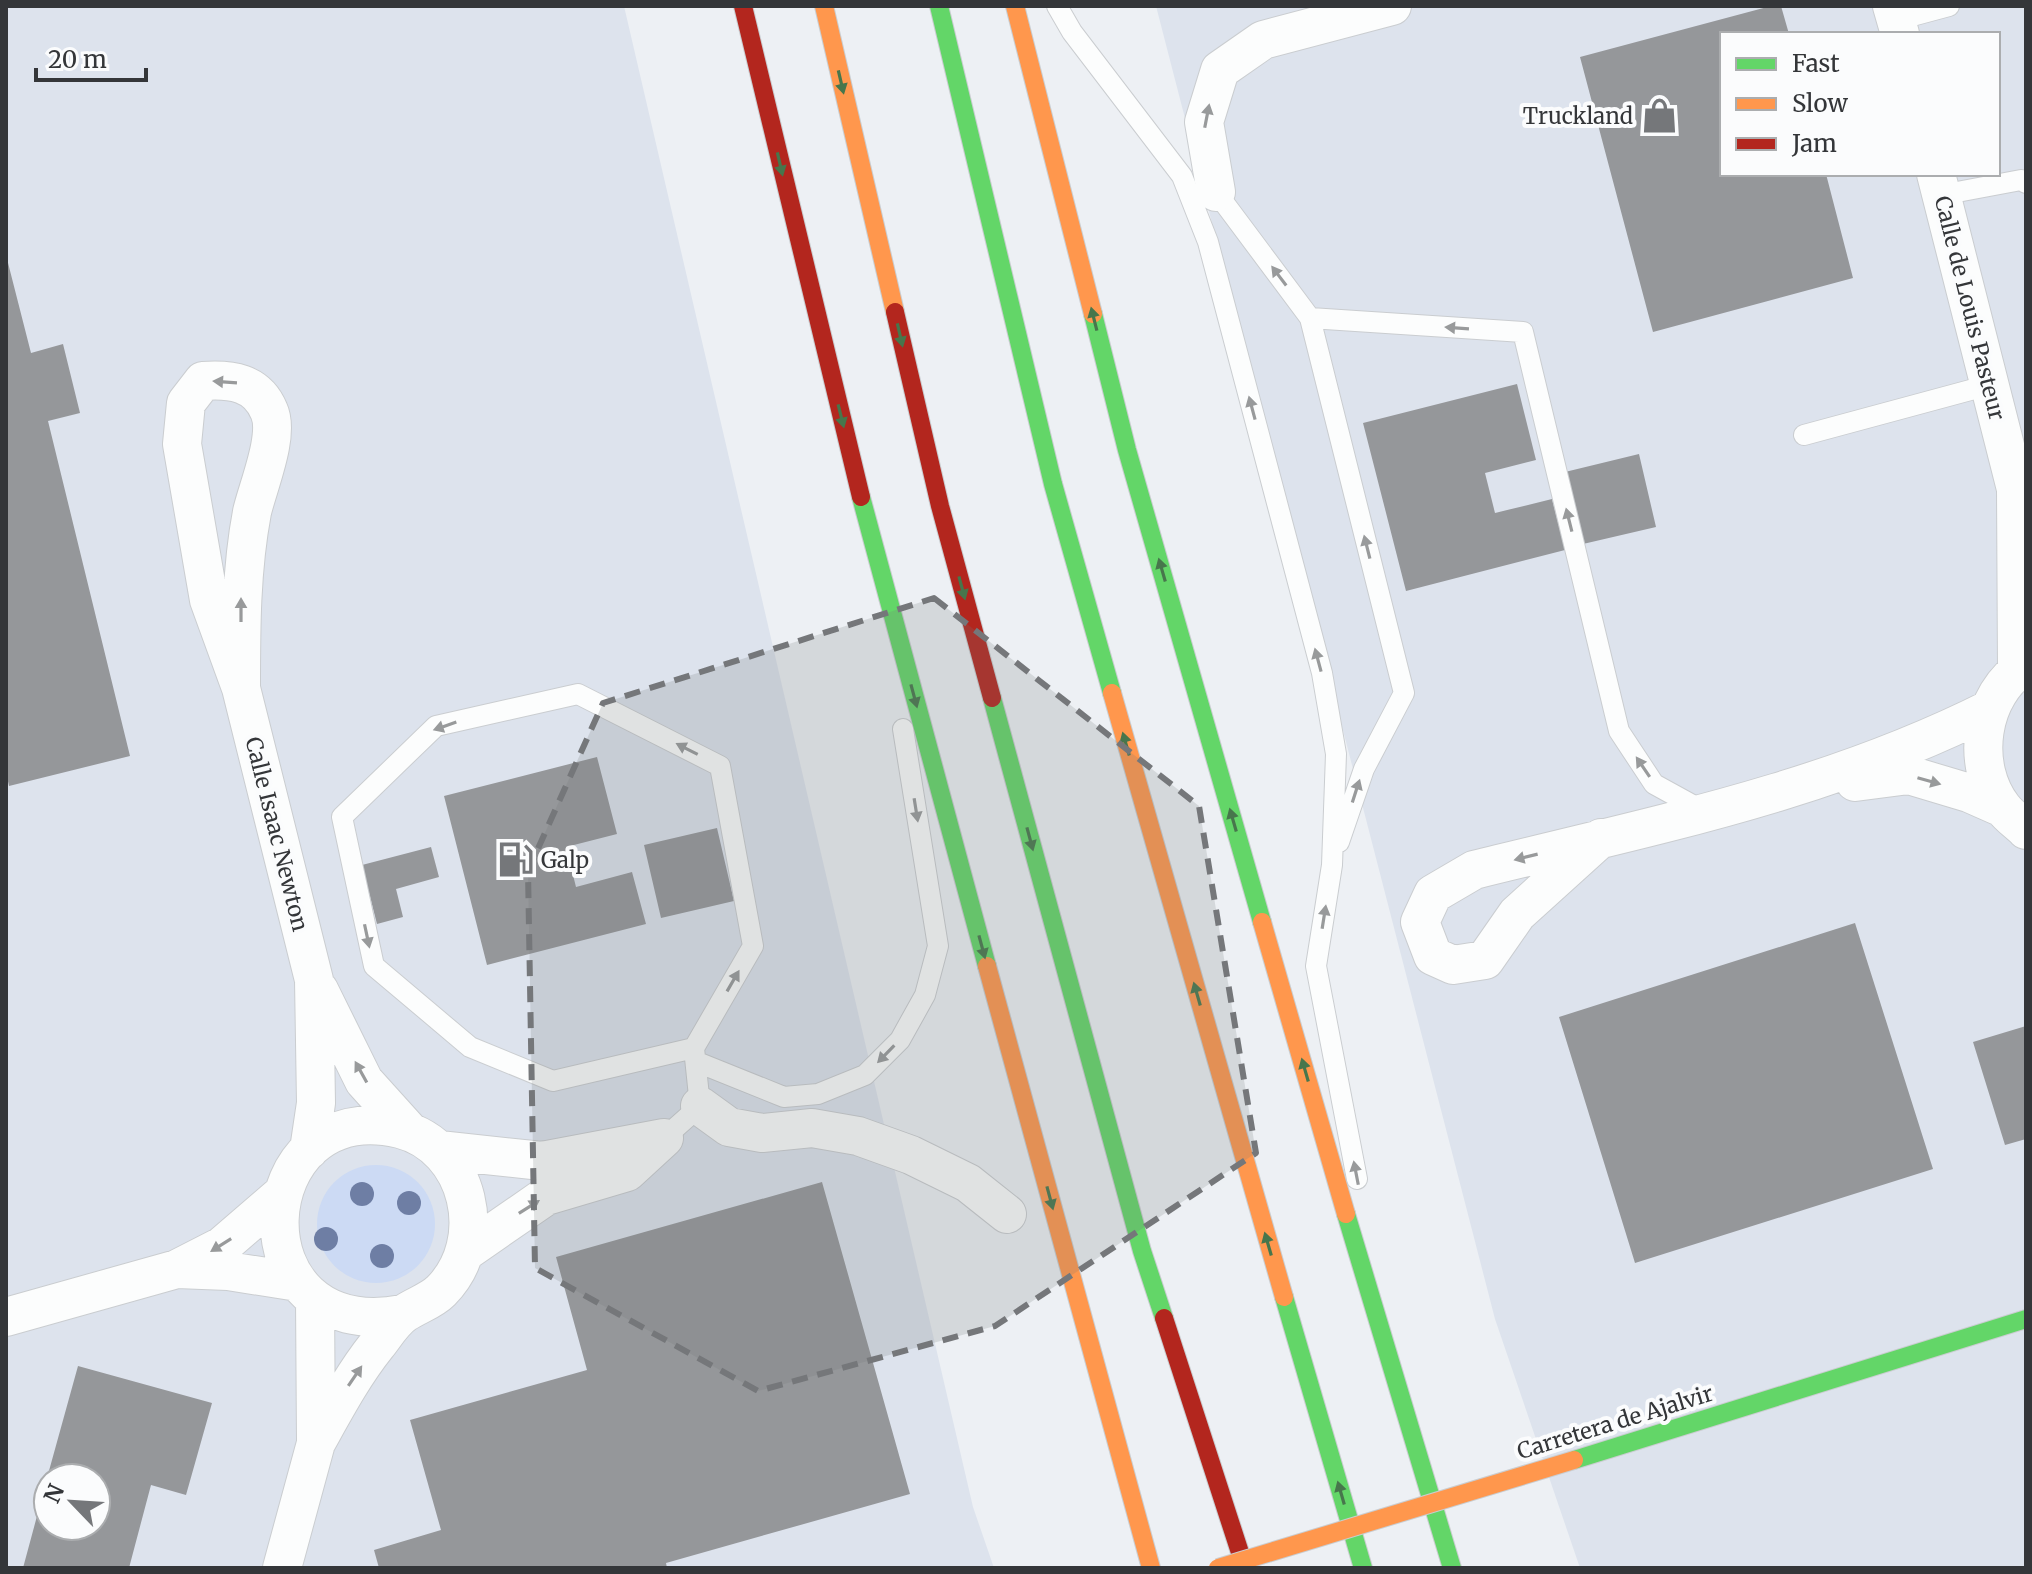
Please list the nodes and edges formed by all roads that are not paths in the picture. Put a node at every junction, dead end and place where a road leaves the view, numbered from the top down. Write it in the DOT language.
graph roads {
  1 [pos="743,6"];
  2 [pos="824,6"];
  3 [pos="939,6"];
  4 [pos="1015,6"];
  5 [pos="1057,6"];
  6 [pos="1392,6"];
  7 [pos="1949,6"];
  8 [pos="1896,20"];
  9 [pos="1182,176"];
  10 [pos="2026,183"];
  11 [pos="1939,184"];
  12 [pos="1216,192"];
  13 [pos="1310,318"];
  14 [pos="1989,385"];
  15 [pos="1804,435"];
  16 [pos="2021,500"];
  17 [pos="871,540"];
  18 [pos="2022,668"];
  19 [pos="241,688"];
  20 [pos="1990,709"];
  21 [pos="1797,789"];
  22 [pos="1705,812"];
  23 [pos="2014,819"];
  24 [pos="1601,838"];
  25 [pos="1332,865"];
  26 [pos="314,980"];
  27 [pos="696,1055"];
  28 [pos="700,1106"];
  29 [pos="664,1138"];
  30 [pos="424,1141"];
  31 [pos="309,1150"];
  32 [pos="280,1196"];
  33 [pos="1007,1214"];
  34 [pos="465,1252"];
  35 [pos="1069,1266"];
  36 [pos="177,1269"];
  37 [pos="306,1291"];
  38 [pos="403,1314"];
  39 [pos="6,1317"];
  40 [pos="2026,1319"];
  41 [pos="1396,1387"];
  42 [pos="316,1443"];
  43 [pos="282,1568"];
  44 [pos="1151,1568"];
  45 [pos="1169,1568"];
  46 [pos="1218,1568"];
  47 [pos="1245,1568"];
  48 [pos="1363,1568"];
  49 [pos="1452,1568"];
  1 -- 17 [label="main road, one-way"];
  2 -- 47 [label="main road, one-way"];
  48 -- 3 [label="main road, one-way"];
  41 -- 4 [label="main road, one-way"];
  5 -- 9 [label="lane"];
  12 -- 6 [label="street, one-way"];
  7 -- 8 [label="lane"];
  9 -- 12 [label="lane"];
  25 -- 9 [label="lane, one-way"];
  10 -- 11 [label="lane"];
  11 -- 14 [label="street, Calle de Louis Pasteur"];
  13 -- 12 [label="lane, one-way"];
  22 -- 13 [label="lane, one-way"];
  25 -- 13 [label="lane, one-way"];
  14 -- 15 [label="lane"];
  14 -- 16 [label="street, Calle de Louis Pasteur"];
  16 -- 18 [label="street, Calle de Louis Pasteur"];
  17 -- 27 [label="lane, one-way"];
  17 -- 35 [label="main road, one-way"];
  18 -- 20 [label="street"];
  19 -- 19 [label="street, Calle Isaac Newton, one-way"];
  19 -- 26 [label="street, Calle Isaac Newton"];
  20 -- 21 [label="street"];
  20 -- 23 [label="street"];
  21 -- 22 [label="street"];
  21 -- 23 [label="street, one-way"];
  22 -- 24 [label="street"];
  41 -- 25 [label="lane, one-way"];
  30 -- 26 [label="street, Calle Isaac Newton, one-way"];
  26 -- 31 [label="street, Calle Isaac Newton"];
  27 -- 27 [label="lane, one-way"];
  27 -- 28 [label="lane"];
  28 -- 29 [label="lane"];
  28 -- 33 [label="street"];
  29 -- 30 [label="street"];
  34 -- 29 [label="street, one-way"];
  30 -- 31 [label="street"];
  30 -- 34 [label="street"];
  31 -- 32 [label="street"];
  32 -- 36 [label="street, one-way"];
  32 -- 37 [label="street"];
  34 -- 38 [label="street"];
  35 -- 44 [label="main road"];
  35 -- 45 [label="main road"];
  36 -- 37 [label="street"];
  36 -- 39 [label="street"];
  37 -- 38 [label="street"];
  37 -- 42 [label="street"];
  42 -- 38 [label="street, one-way"];
  40 -- 46 [label="main road, Carretera de Ajalvir, bridge"];
  41 -- 49 [label="main road"];
  42 -- 43 [label="street"];
}
